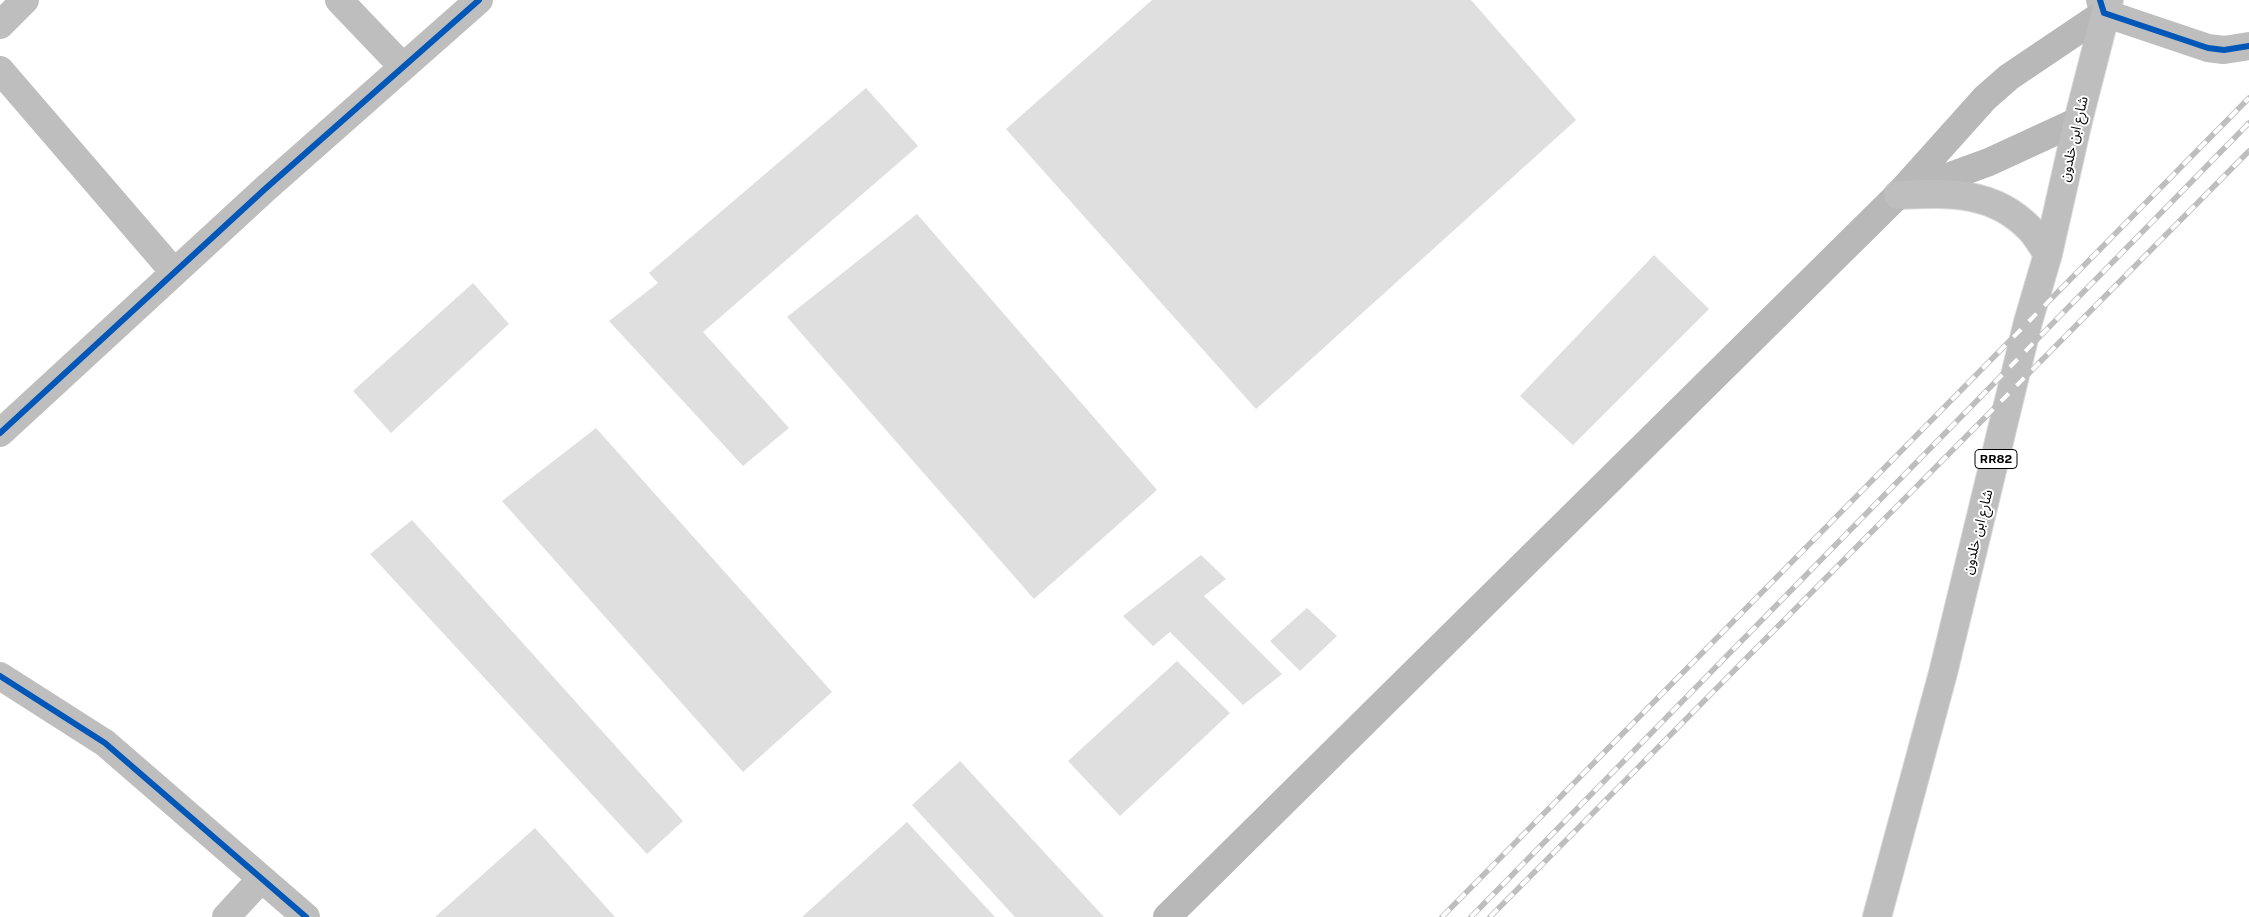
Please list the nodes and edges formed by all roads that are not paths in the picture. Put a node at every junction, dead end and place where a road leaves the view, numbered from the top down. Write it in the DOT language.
graph roads {
  1 [pos="25,0"];
  2 [pos="339,0"];
  3 [pos="479,0"];
  4 [pos="2104,4"];
  5 [pos="0,24"];
  6 [pos="2249,46"];
  7 [pos="403,67"];
  8 [pos="0,70"];
  9 [pos="2078,121"];
  10 [pos="1898,195"];
  11 [pos="2048,254"];
  12 [pos="174,272"];
  13 [pos="0,433"];
  14 [pos="0,676"];
  15 [pos="261,879"];
  16 [pos="226,917"];
  17 [pos="306,917"];
  18 [pos="1167,917"];
  19 [pos="1877,917"];
  1 -- 5 [label="street"];
  2 -- 7 [label="street"];
  3 -- 7 [label="street"];
  4 -- 6 [label="street"];
  4 -- 9 [label="street, شارع ابن خلدون / RR82"];
  4 -- 10 [label="main road"];
  7 -- 12 [label="street"];
  8 -- 12 [label="street"];
  9 -- 10 [label="main road"];
  9 -- 11 [label="street, شارع ابن خلدون / RR82"];
  10 -- 11 [label="street"];
  10 -- 18 [label="main road"];
  11 -- 19 [label="street, شارع ابن خلدون / RR82"];
  12 -- 13 [label="street"];
  14 -- 15 [label="street"];
  15 -- 16 [label="street"];
  15 -- 17 [label="street"];
}
